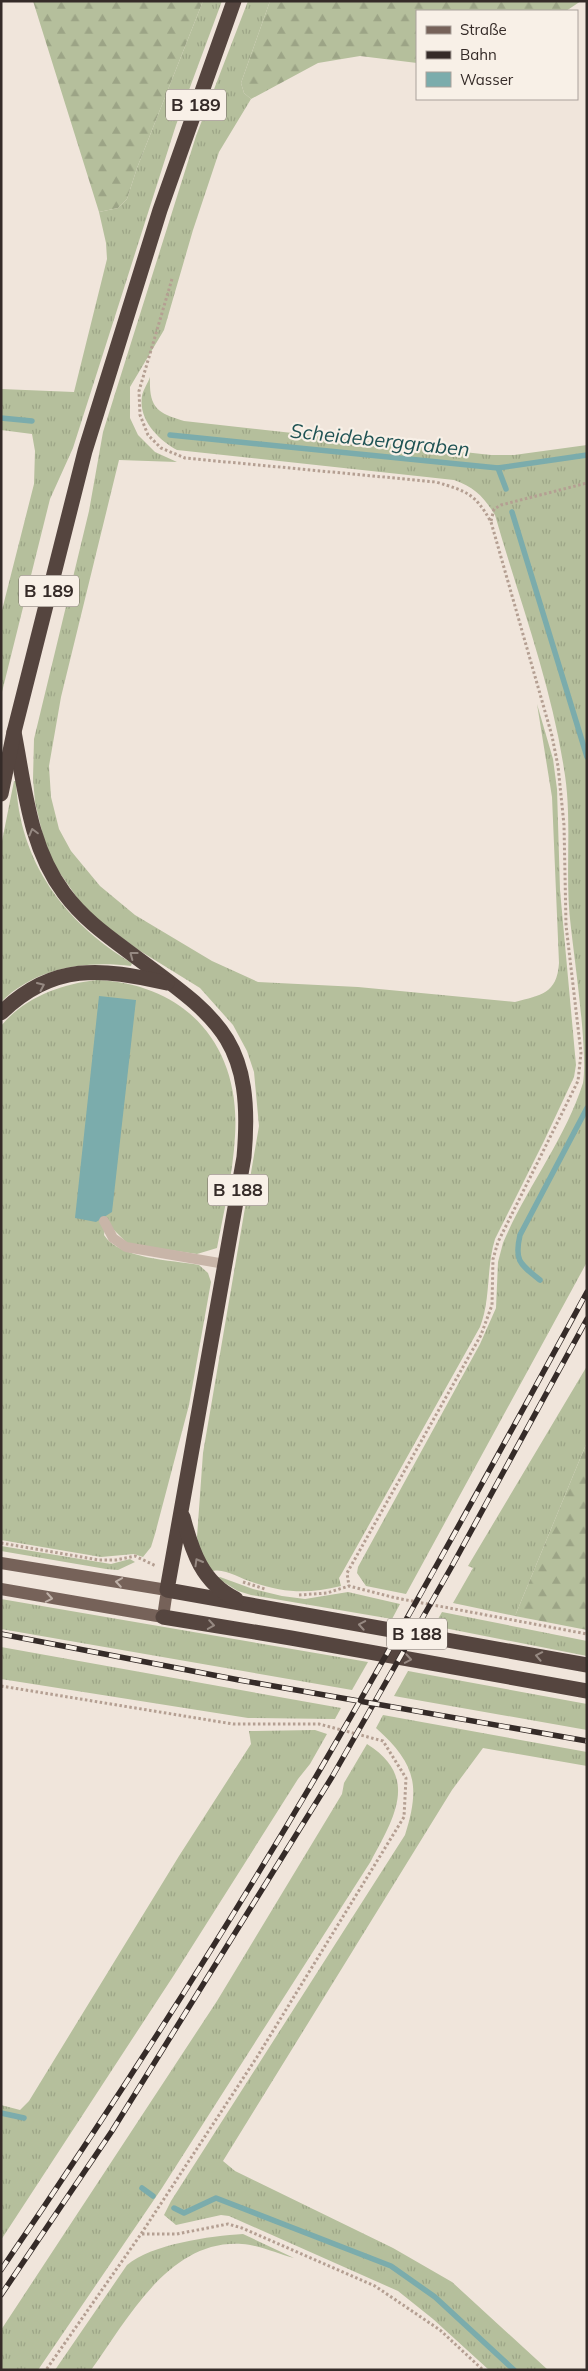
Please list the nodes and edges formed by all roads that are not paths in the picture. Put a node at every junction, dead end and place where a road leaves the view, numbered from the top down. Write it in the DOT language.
graph roads {
  1 [pos="234,1"];
  2 [pos="14,732"];
  3 [pos="1,753"];
  4 [pos="1,794"];
  5 [pos="172,984"];
  6 [pos="1,1014"];
  7 [pos="104,1221"];
  8 [pos="225,1264"];
  9 [pos="181,1513"];
  10 [pos="1,1563"];
  11 [pos="1,1589"];
  12 [pos="167,1590"];
  13 [pos="247,1604"];
  14 [pos="163,1617"];
  15 [pos="587,1665"];
  16 [pos="587,1691"];
  1 -- 2 [label="highway, B 189"];
  2 -- 3 [label="highway"];
  2 -- 4 [label="highway, B 189"];
  5 -- 2 [label="highway, one-way"];
  6 -- 5 [label="highway, B 188, one-way"];
  5 -- 8 [label="highway, B 188"];
  7 -- 8 [label="lane"];
  8 -- 9 [label="highway, B 188"];
  9 -- 12 [label="highway, B 188"];
  13 -- 9 [label="highway, one-way"];
  12 -- 10 [label="main road, B 188, one-way"];
  11 -- 14 [label="main road, B 188, one-way"];
  12 -- 13 [label="highway, B 188"];
  12 -- 14 [label="main road, B 188"];
  15 -- 13 [label="highway, B 188, one-way"];
  14 -- 16 [label="highway, B 188, one-way"];
}
